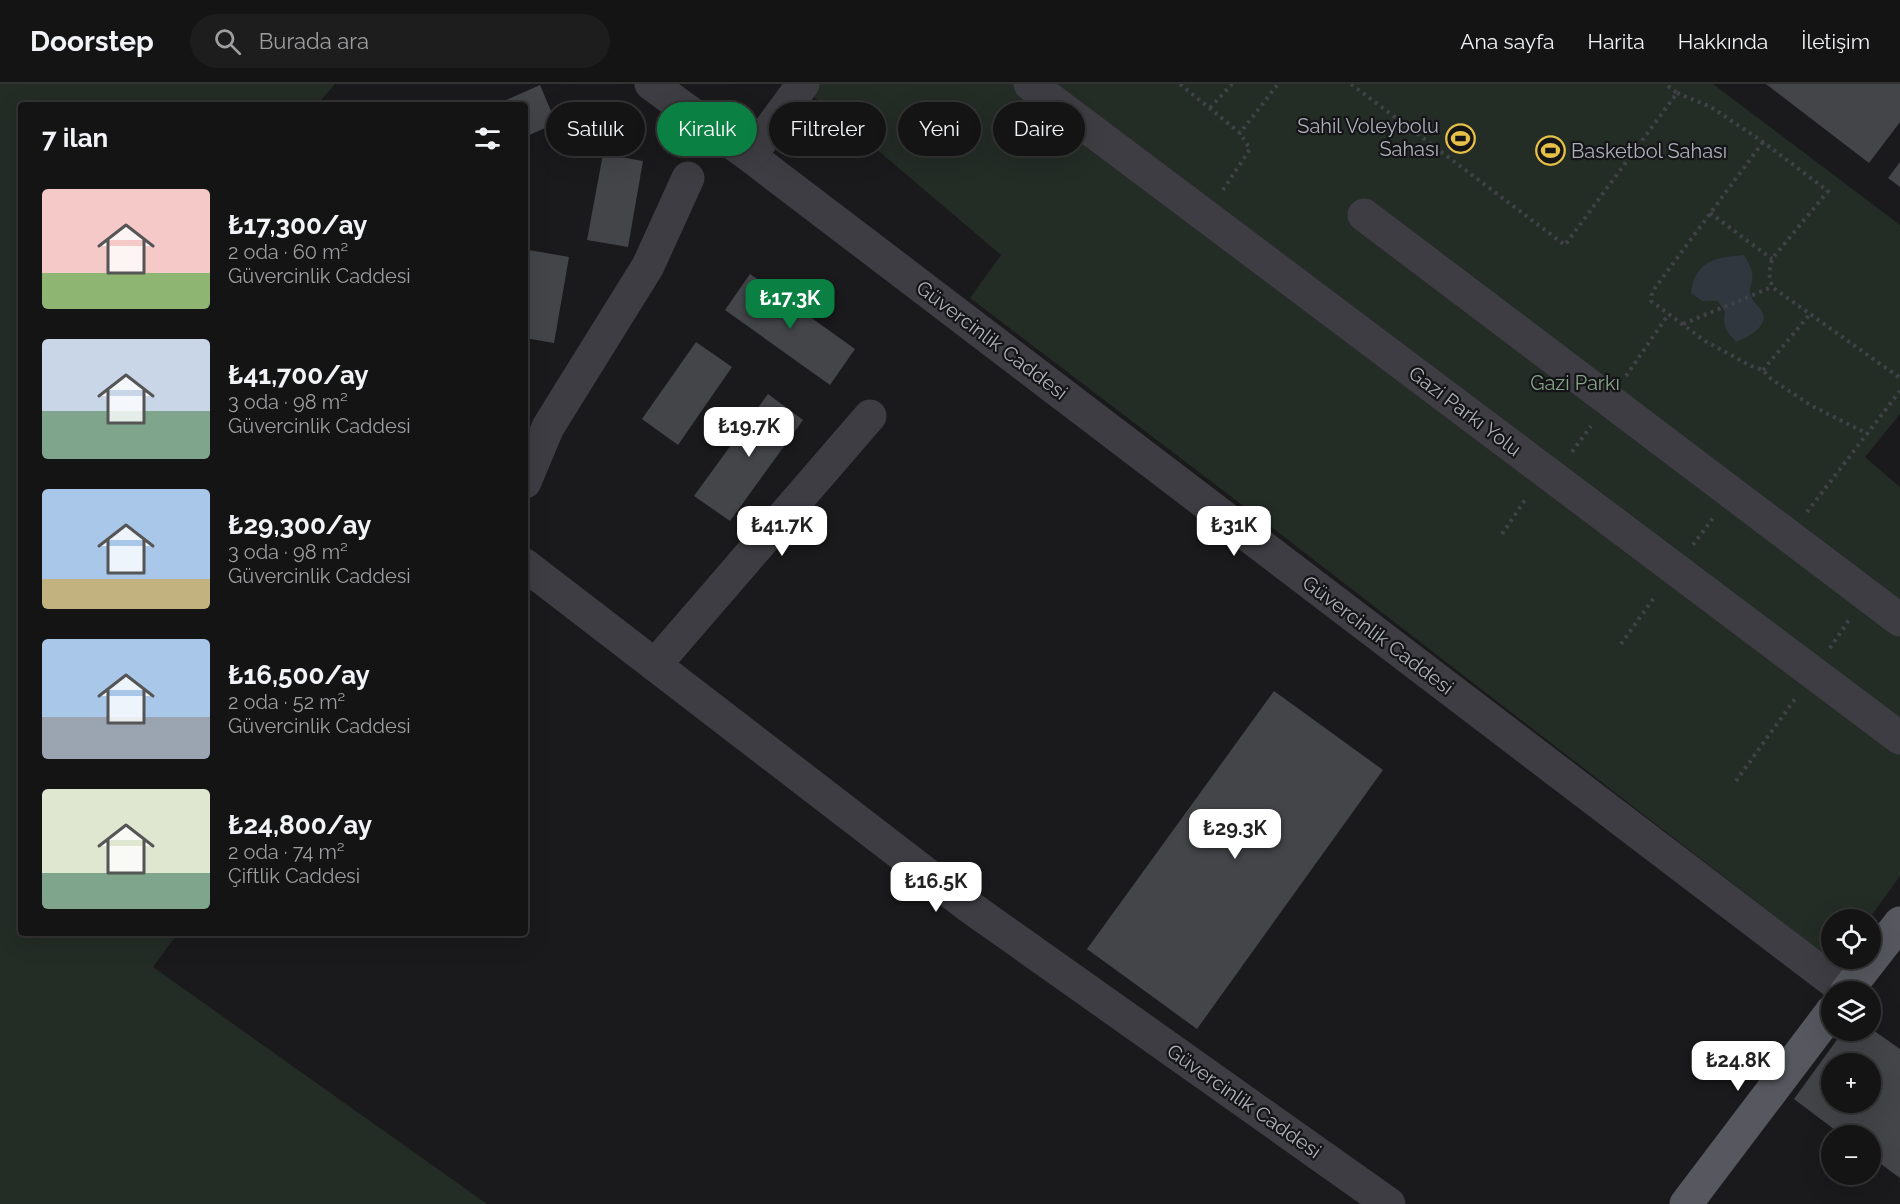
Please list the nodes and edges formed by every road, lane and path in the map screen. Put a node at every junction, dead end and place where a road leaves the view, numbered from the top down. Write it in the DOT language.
graph roads {
  1 [pos="651,84"];
  2 [pos="803,84"];
  3 [pos="1030,84"];
  4 [pos="1180,84"];
  5 [pos="1232,84"];
  6 [pos="1278,84"];
  7 [pos="1351,84"];
  8 [pos="1665,84"];
  9 [pos="1677,93"];
  10 [pos="676,102"];
  11 [pos="1210,108"];
  12 [pos="1240,133"];
  13 [pos="1763,142"];
  14 [pos="757,146"];
  15 [pos="750,156"];
  16 [pos="688,178"];
  17 [pos="1710,213"];
  18 [pos="1364,215"];
  19 [pos="1205,216"];
  20 [pos="1772,259"];
  21 [pos="1772,287"];
  22 [pos="1810,314"];
  23 [pos="1668,315"];
  24 [pos="1682,324"];
  25 [pos="1763,370"];
  26 [pos="1900,378"];
  27 [pos="1900,391"];
  28 [pos="1609,402"];
  29 [pos="870,416"];
  30 [pos="1868,434"];
  31 [pos="1549,474"];
  32 [pos="528,475"];
  33 [pos="1732,493"];
  34 [pos="1502,534"];
  35 [pos="1789,536"];
  36 [pos="528,567"];
  37 [pos="1675,569"];
  38 [pos="1866,594"];
  39 [pos="1900,620"];
  40 [pos="1620,644"];
  41 [pos="655,665"];
  42 [pos="1813,672"];
  43 [pos="1900,738"];
  44 [pos="1736,782"];
  45 [pos="1900,923"];
  46 [pos="1833,981"];
  47 [pos="1854,981"];
  48 [pos="1821,1026"];
  49 [pos="1389,1204"];
  50 [pos="1686,1204"];
  1 -- 10 [label="street, Güvercinlik Caddesi"];
  2 -- 14 [label="street"];
  3 -- 19 [label="street, Gazi Parkı Yolu"];
  4 -- 11 [label="path"];
  5 -- 11 [label="path"];
  6 -- 12 [label="path"];
  7 -- 9 [label="path"];
  8 -- 9 [label="path"];
  9 -- 13 [label="path"];
  11 -- 12 [label="path"];
  12 -- 19 [label="path"];
  13 -- 17 [label="path"];
  13 -- 20 [label="path"];
  15 -- 46 [label="street, Güvercinlik Caddesi"];
  16 -- 32 [label="street"];
  17 -- 20 [label="path"];
  17 -- 23 [label="path"];
  18 -- 28 [label="street"];
  19 -- 31 [label="street, Gazi Parkı Yolu"];
  20 -- 21 [label="path"];
  21 -- 22 [label="path"];
  21 -- 24 [label="path"];
  22 -- 25 [label="path"];
  22 -- 26 [label="path"];
  23 -- 24 [label="path"];
  23 -- 28 [label="path"];
  24 -- 25 [label="path"];
  25 -- 30 [label="path"];
  27 -- 30 [label="path"];
  28 -- 31 [label="path"];
  28 -- 33 [label="street"];
  29 -- 41 [label="street"];
  30 -- 35 [label="path"];
  31 -- 34 [label="path"];
  31 -- 37 [label="street, Gazi Parkı Yolu"];
  33 -- 35 [label="street"];
  33 -- 37 [label="path"];
  35 -- 38 [label="street"];
  36 -- 41 [label="street, Güvercinlik Caddesi"];
  37 -- 40 [label="path"];
  37 -- 42 [label="street, Gazi Parkı Yolu"];
  38 -- 39 [label="street"];
  38 -- 42 [label="path"];
  41 -- 49 [label="street, Güvercinlik Caddesi"];
  42 -- 43 [label="street, Gazi Parkı Yolu"];
  42 -- 44 [label="path"];
  45 -- 47 [label="main road"];
  48 -- 50 [label="main road"];
}
